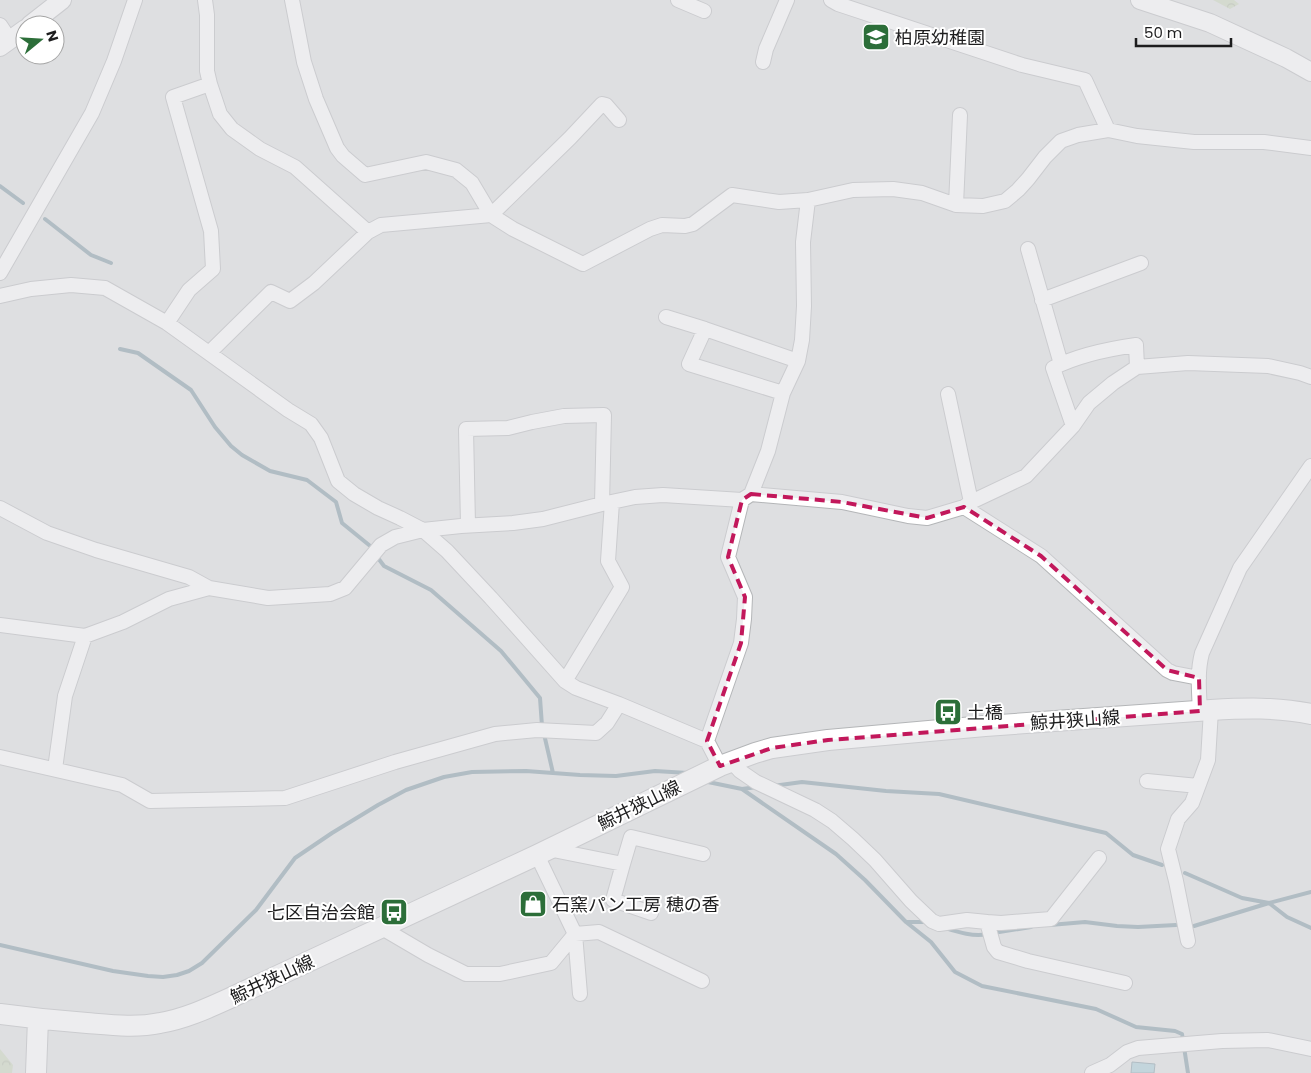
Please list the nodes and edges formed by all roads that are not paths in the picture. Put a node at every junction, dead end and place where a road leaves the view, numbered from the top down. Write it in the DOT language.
graph roads {
  1 [pos="135,0"];
  2 [pos="205,0"];
  3 [pos="292,0"];
  4 [pos="678,0"];
  5 [pos="787,0"];
  6 [pos="831,0"];
  7 [pos="1140,0"];
  8 [pos="52,3"];
  9 [pos="704,11"];
  10 [pos="40,15"];
  11 [pos="0,25"];
  12 [pos="5,43"];
  13 [pos="762,62"];
  14 [pos="1311,72"];
  15 [pos="210,84"];
  16 [pos="960,114"];
  17 [pos="619,120"];
  18 [pos="1108,130"];
  19 [pos="1311,148"];
  20 [pos="808,200"];
  21 [pos="956,205"];
  22 [pos="491,215"];
  23 [pos="368,232"];
  24 [pos="1028,249"];
  25 [pos="1141,263"];
  26 [pos="0,273"];
  27 [pos="0,296"];
  28 [pos="1042,300"];
  29 [pos="666,317"];
  30 [pos="167,323"];
  31 [pos="705,329"];
  32 [pos="209,353"];
  33 [pos="798,361"];
  34 [pos="1061,364"];
  35 [pos="1137,367"];
  36 [pos="1311,377"];
  37 [pos="783,393"];
  38 [pos="948,394"];
  39 [pos="1073,426"];
  40 [pos="1309,471"];
  41 [pos="746,497"];
  42 [pos="607,503"];
  43 [pos="968,504"];
  44 [pos="0,508"];
  45 [pos="468,525"];
  46 [pos="423,530"];
  47 [pos="209,588"];
  48 [pos="0,625"];
  49 [pos="85,636"];
  50 [pos="1199,678"];
  51 [pos="565,682"];
  52 [pos="619,704"];
  53 [pos="1205,710"];
  54 [pos="1311,714"];
  55 [pos="706,741"];
  56 [pos="0,757"];
  57 [pos="725,763"];
  58 [pos="55,769"];
  59 [pos="1147,781"];
  60 [pos="1198,786"];
  61 [pos="543,852"];
  62 [pos="703,854"];
  63 [pos="1099,858"];
  64 [pos="623,864"];
  65 [pos="651,913"];
  66 [pos="987,922"];
  67 [pos="382,928"];
  68 [pos="575,934"];
  69 [pos="1188,941"];
  70 [pos="702,981"];
  71 [pos="1125,983"];
  72 [pos="580,994"];
  73 [pos="0,1014"];
  74 [pos="38,1019"];
  75 [pos="1311,1049"];
  76 [pos="36,1073"];
  77 [pos="1092,1073"];
  1 -- 26 [label="street"];
  2 -- 15 [label="street"];
  3 -- 22 [label="street"];
  4 -- 9 [label="street"];
  5 -- 13 [label="street"];
  6 -- 18 [label="street"];
  7 -- 14 [label="street"];
  8 -- 10 [label="street"];
  11 -- 12 [label="street"];
  15 -- 23 [label="street"];
  15 -- 30 [label="street"];
  16 -- 21 [label="street"];
  17 -- 22 [label="street"];
  18 -- 19 [label="street"];
  18 -- 21 [label="street"];
  20 -- 21 [label="street"];
  20 -- 22 [label="street"];
  20 -- 33 [label="street"];
  22 -- 23 [label="street"];
  23 -- 32 [label="street"];
  24 -- 28 [label="street"];
  25 -- 28 [label="street"];
  27 -- 30 [label="street"];
  28 -- 34 [label="street"];
  29 -- 31 [label="street"];
  30 -- 32 [label="street"];
  31 -- 33 [label="street"];
  31 -- 37 [label="street"];
  32 -- 46 [label="street"];
  33 -- 37 [label="street"];
  34 -- 35 [label="street"];
  34 -- 39 [label="street"];
  35 -- 36 [label="street"];
  35 -- 39 [label="street"];
  37 -- 41 [label="street"];
  38 -- 43 [label="street"];
  39 -- 43 [label="street"];
  40 -- 50 [label="street"];
  41 -- 42 [label="street"];
  41 -- 43 [label="street"];
  41 -- 55 [label="street"];
  42 -- 45 [label="street"];
  42 -- 45 [label="street"];
  42 -- 51 [label="street"];
  43 -- 50 [label="street"];
  44 -- 47 [label="street"];
  45 -- 46 [label="street"];
  46 -- 47 [label="street"];
  46 -- 51 [label="street"];
  47 -- 49 [label="street"];
  48 -- 49 [label="street"];
  49 -- 58 [label="street"];
  50 -- 53 [label="street"];
  51 -- 52 [label="street"];
  52 -- 55 [label="street"];
  52 -- 58 [label="street"];
  53 -- 54 [label="main road, 鯨井狭山線"];
  53 -- 57 [label="main road, 鯨井狭山線"];
  53 -- 60 [label="street"];
  55 -- 57 [label="street"];
  56 -- 58 [label="street"];
  57 -- 61 [label="main road, 鯨井狭山線"];
  57 -- 66 [label="street"];
  59 -- 60 [label="street"];
  60 -- 69 [label="street"];
  61 -- 64 [label="street"];
  61 -- 67 [label="main road, 鯨井狭山線"];
  61 -- 68 [label="street"];
  62 -- 64 [label="street"];
  63 -- 66 [label="street"];
  64 -- 65 [label="street"];
  66 -- 71 [label="street"];
  67 -- 68 [label="street"];
  67 -- 74 [label="main road, 鯨井狭山線"];
  68 -- 70 [label="street"];
  68 -- 72 [label="street"];
  73 -- 74 [label="main road, 鯨井狭山線"];
  74 -- 76 [label="main road"];
  75 -- 77 [label="street"];
}
